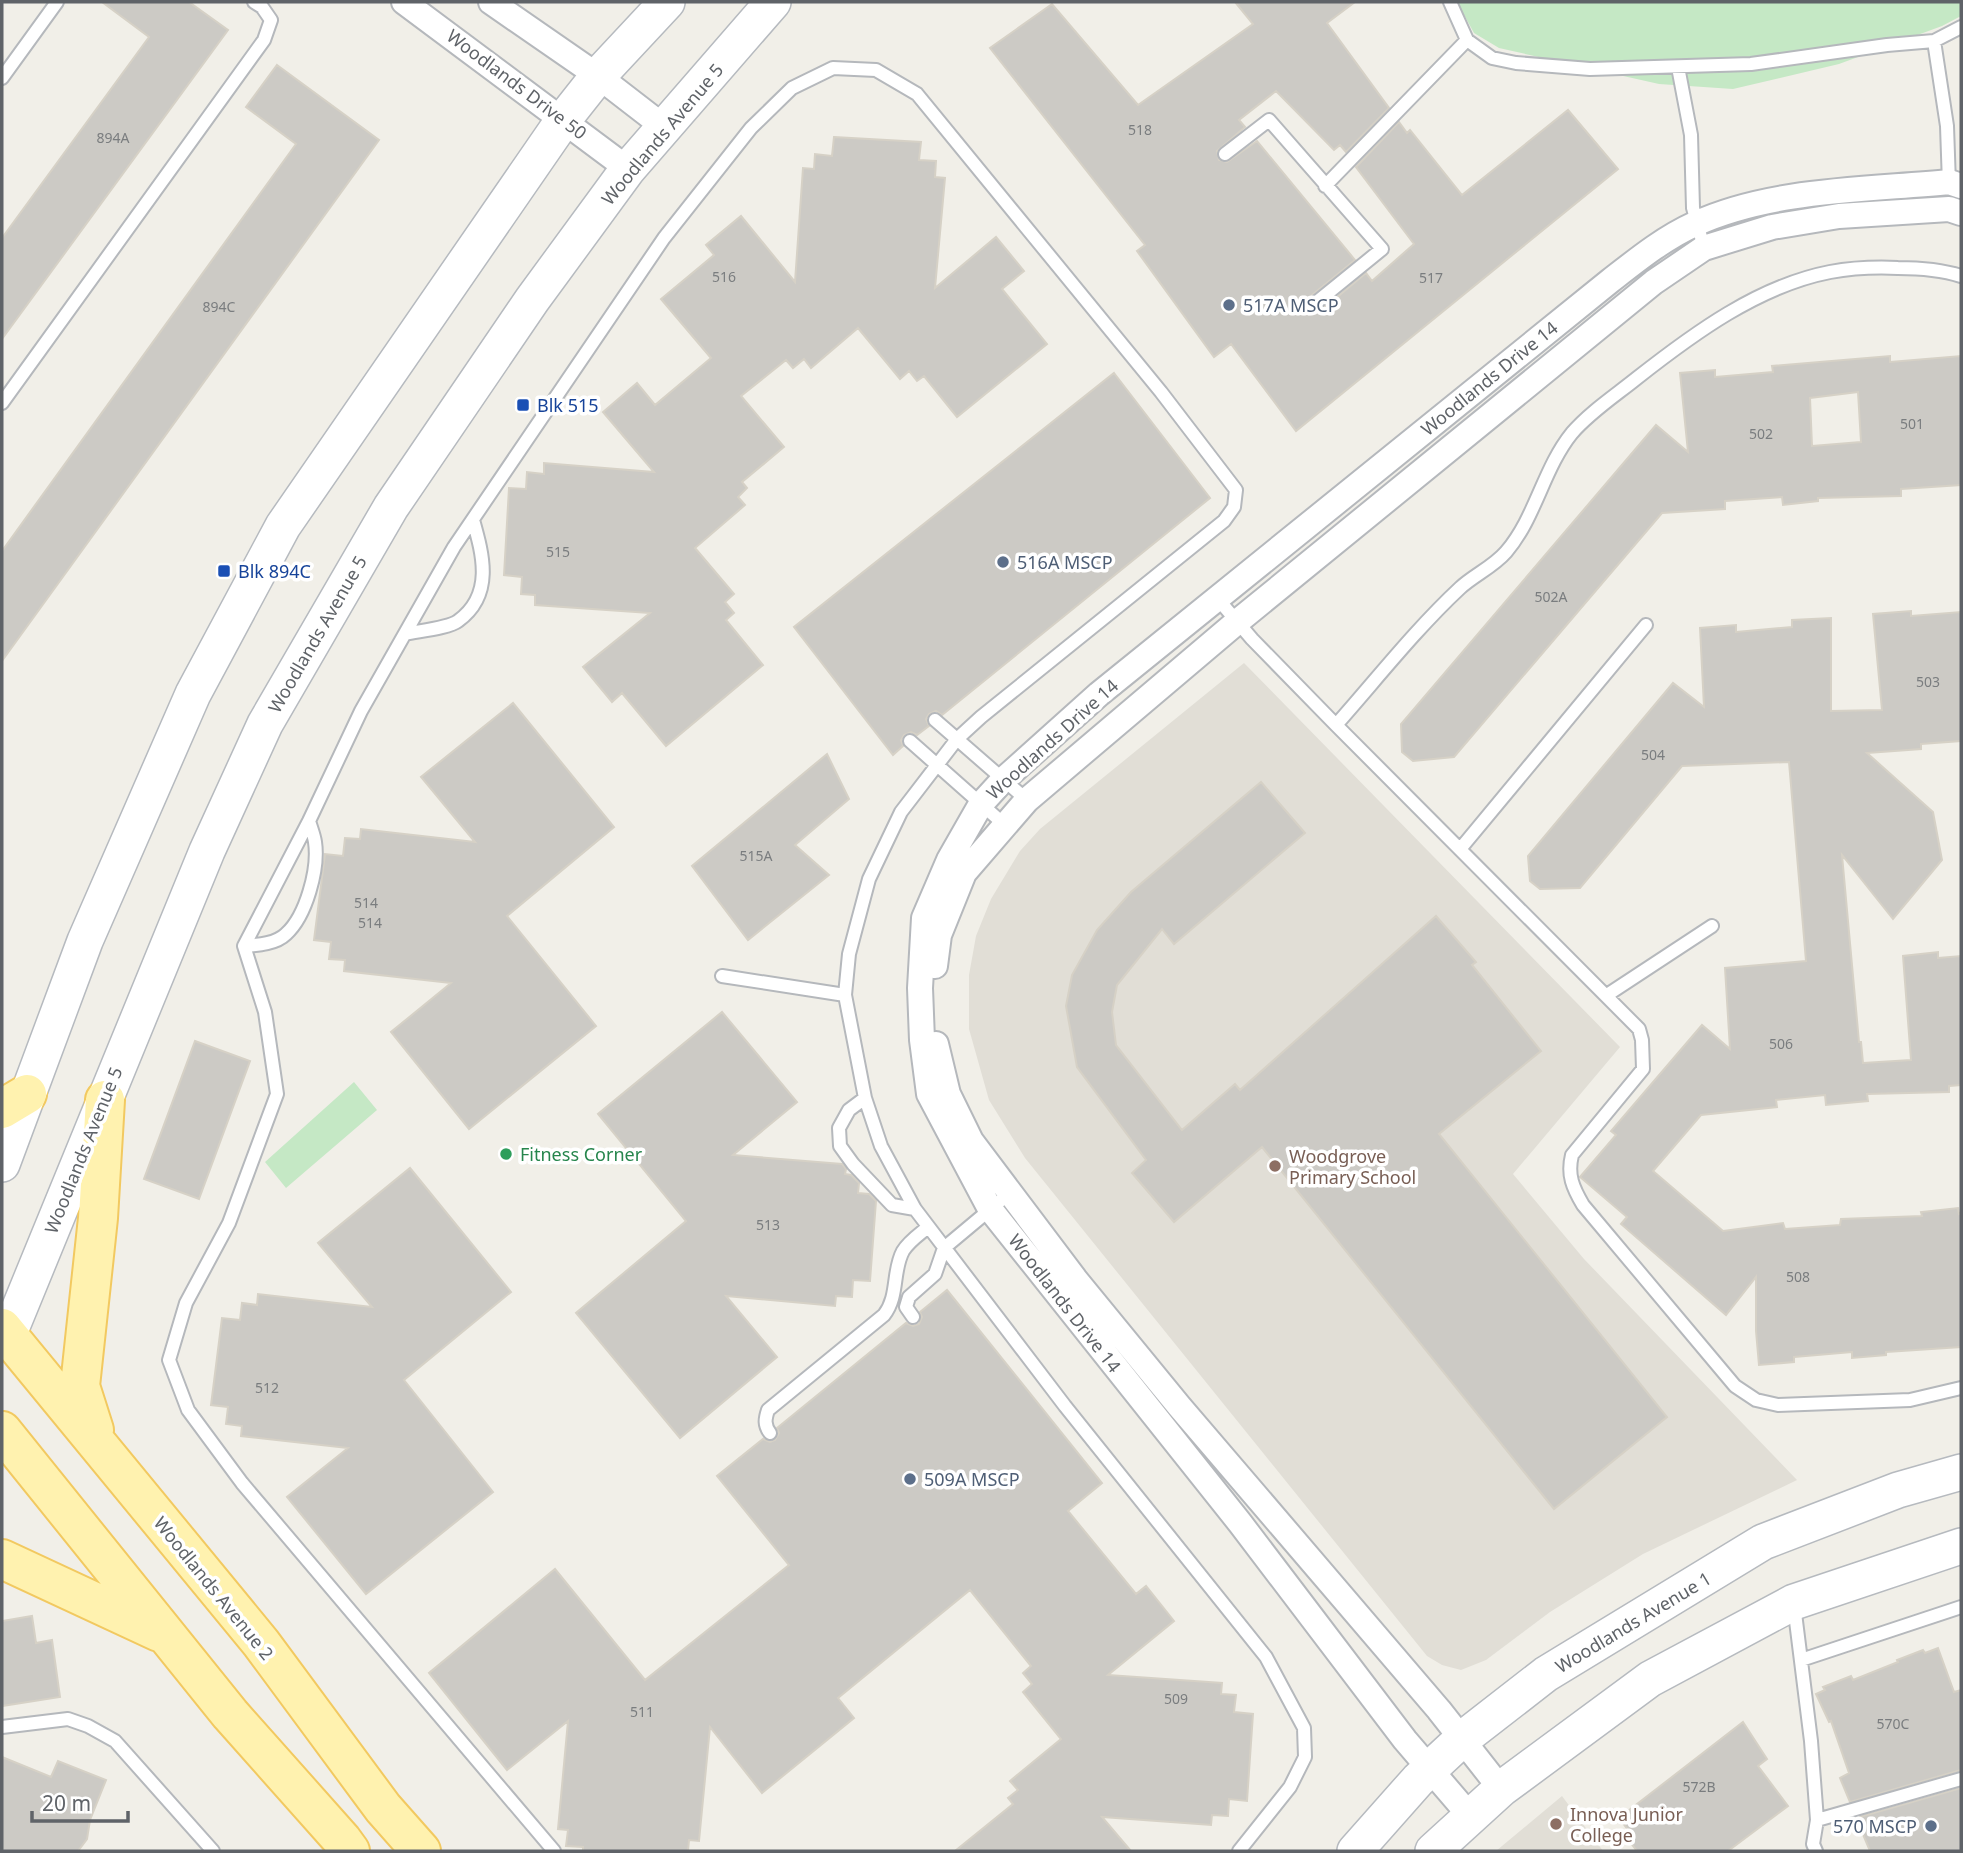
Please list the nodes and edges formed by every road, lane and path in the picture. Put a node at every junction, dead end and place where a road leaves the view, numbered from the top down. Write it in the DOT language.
graph roads {
  1 [pos="57,2"];
  2 [pos="254,2"];
  3 [pos="404,2"];
  4 [pos="491,2"];
  5 [pos="667,2"];
  6 [pos="773,2"];
  7 [pos="1450,2"];
  8 [pos="1961,27"];
  9 [pos="1467,40"];
  10 [pos="1934,41"];
  11 [pos="1678,67"];
  12 [pos="598,76"];
  13 [pos="2,78"];
  14 [pos="564,119"];
  15 [pos="664,127"];
  16 [pos="1225,154"];
  17 [pos="628,169"];
  18 [pos="1955,184"];
  19 [pos="1325,186"];
  20 [pos="1955,211"];
  21 [pos="1696,223"];
  22 [pos="1704,248"];
  23 [pos="1961,276"];
  24 [pos="1318,301"];
  25 [pos="2,403"];
  26 [pos="473,520"];
  27 [pos="1217,598"];
  28 [pos="1237,622"];
  29 [pos="1646,625"];
  30 [pos="405,634"];
  31 [pos="935,720"];
  32 [pos="1336,725"];
  33 [pos="957,739"];
  34 [pos="910,741"];
  35 [pos="937,765"];
  36 [pos="1003,780"];
  37 [pos="1027,800"];
  38 [pos="981,804"];
  39 [pos="309,821"];
  40 [pos="1006,826"];
  41 [pos="1461,848"];
  42 [pos="1712,926"];
  43 [pos="244,946"];
  44 [pos="722,976"];
  45 [pos="845,995"];
  46 [pos="1607,995"];
  47 [pos="865,1098"];
  48 [pos="105,1100"];
  49 [pos="14,1101"];
  50 [pos="2,1164"];
  51 [pos="1011,1192"];
  52 [pos="915,1209"];
  53 [pos="990,1209"];
  54 [pos="928,1227"];
  55 [pos="944,1248"];
  56 [pos="913,1317"];
  57 [pos="4,1338"];
  58 [pos="1961,1388"];
  59 [pos="2,1430"];
  60 [pos="770,1433"];
  61 [pos="99,1444"];
  62 [pos="1961,1472"];
  63 [pos="1961,1546"];
  64 [pos="2,1559"];
  65 [pos="1794,1602"];
  66 [pos="1961,1607"];
  67 [pos="164,1634"];
  68 [pos="1801,1660"];
  69 [pos="2,1727"];
  70 [pos="1461,1740"];
  71 [pos="1430,1769"];
  72 [pos="1961,1779"];
  73 [pos="1502,1789"];
  74 [pos="1471,1816"];
  75 [pos="1817,1820"];
  76 [pos="208,1848"];
  77 [pos="350,1851"];
  78 [pos="421,1851"];
  79 [pos="554,1851"];
  80 [pos="1239,1851"];
  81 [pos="1355,1851"];
  82 [pos="1433,1851"];
  83 [pos="1816,1851"];
  1 -- 13 [label="lane"];
  2 -- 25 [label="lane"];
  3 -- 14 [label="street, Woodlands Drive 50"];
  4 -- 12 [label="street"];
  5 -- 12 [label="main road"];
  6 -- 15 [label="main road, Woodlands Avenue 5"];
  7 -- 9 [label="lane"];
  8 -- 10 [label="lane"];
  9 -- 11 [label="lane"];
  9 -- 19 [label="lane"];
  10 -- 11 [label="lane"];
  10 -- 18 [label="lane"];
  11 -- 21 [label="lane"];
  12 -- 14 [label="main road"];
  12 -- 15 [label="street"];
  14 -- 17 [label="street, Woodlands Drive 50"];
  14 -- 49 [label="main road"];
  15 -- 17 [label="main road, Woodlands Avenue 5"];
  16 -- 19 [label="lane"];
  17 -- 48 [label="main road, Woodlands Avenue 5"];
  18 -- 20 [label="lane"];
  18 -- 21 [label="street, Woodlands Drive 14"];
  19 -- 24 [label="lane"];
  20 -- 22 [label="street, Woodlands Drive 14"];
  21 -- 22 [label="lane"];
  21 -- 27 [label="street, Woodlands Drive 14"];
  22 -- 28 [label="street, Woodlands Drive 14"];
  23 -- 32 [label="lane"];
  26 -- 30 [label="lane"];
  26 -- 30 [label="lane"];
  26 -- 33 [label="lane"];
  27 -- 28 [label="lane"];
  27 -- 36 [label="street, Woodlands Drive 14"];
  28 -- 32 [label="lane"];
  28 -- 37 [label="street, Woodlands Drive 14"];
  29 -- 41 [label="lane"];
  30 -- 39 [label="lane"];
  31 -- 33 [label="lane"];
  32 -- 41 [label="lane"];
  33 -- 35 [label="lane"];
  33 -- 36 [label="lane"];
  34 -- 35 [label="lane"];
  35 -- 38 [label="lane"];
  35 -- 45 [label="lane"];
  36 -- 37 [label="lane"];
  36 -- 38 [label="street, Woodlands Drive 14"];
  37 -- 40 [label="street, Woodlands Drive 14"];
  38 -- 40 [label="lane"];
  38 -- 53 [label="street, Woodlands Drive 14"];
  39 -- 43 [label="lane"];
  39 -- 43 [label="lane"];
  40 -- 51 [label="street, Woodlands Drive 14"];
  41 -- 46 [label="lane"];
  42 -- 46 [label="lane"];
  43 -- 79 [label="lane"];
  44 -- 45 [label="lane"];
  45 -- 47 [label="lane"];
  46 -- 58 [label="lane"];
  47 -- 52 [label="lane"];
  47 -- 52 [label="lane"];
  48 -- 57 [label="main road, Woodlands Avenue 5"];
  48 -- 61 [label="main road"];
  49 -- 50 [label="main road"];
  51 -- 53 [label="lane"];
  51 -- 70 [label="street, Woodlands Drive 14"];
  52 -- 54 [label="lane"];
  53 -- 55 [label="lane"];
  53 -- 71 [label="street, Woodlands Drive 14"];
  54 -- 55 [label="lane"];
  54 -- 60 [label="lane"];
  55 -- 56 [label="lane"];
  55 -- 80 [label="lane"];
  57 -- 61 [label="main road, Woodlands Avenue 2"];
  59 -- 67 [label="main road"];
  61 -- 78 [label="main road, Woodlands Avenue 2"];
  62 -- 70 [label="main road, Woodlands Avenue 1"];
  63 -- 65 [label="main road"];
  64 -- 67 [label="main road"];
  65 -- 68 [label="lane"];
  65 -- 73 [label="main road"];
  66 -- 68 [label="lane"];
  67 -- 77 [label="main road"];
  68 -- 75 [label="lane"];
  69 -- 76 [label="lane"];
  70 -- 71 [label="main road, Woodlands Avenue 1"];
  70 -- 73 [label="street, Woodlands Drive 14"];
  71 -- 74 [label="street, Woodlands Drive 14"];
  71 -- 81 [label="main road, Woodlands Avenue 1"];
  72 -- 75 [label="lane"];
  73 -- 74 [label="main road"];
  74 -- 82 [label="main road"];
  75 -- 83 [label="lane"];
}
